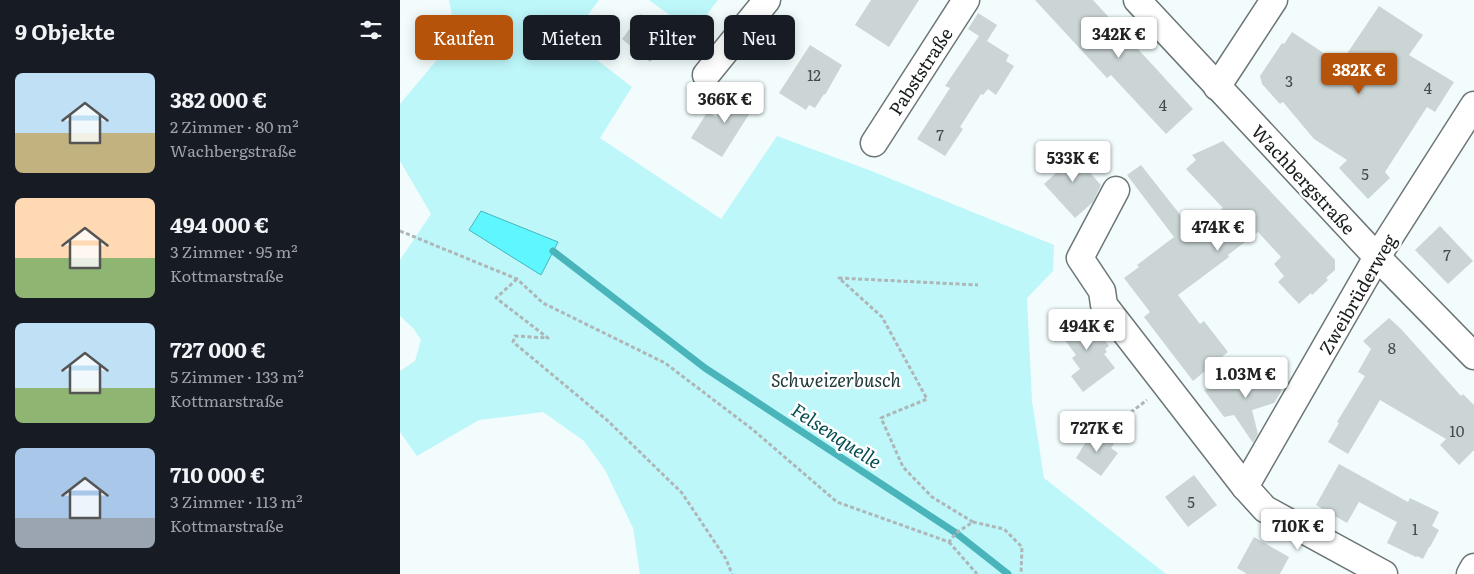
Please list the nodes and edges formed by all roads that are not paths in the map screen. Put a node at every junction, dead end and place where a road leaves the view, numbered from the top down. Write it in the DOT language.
graph roads {
  1 [pos="767,0"];
  2 [pos="966,0"];
  3 [pos="1137,0"];
  4 [pos="1274,0"];
  5 [pos="706,75"];
  6 [pos="1217,87"];
  7 [pos="1474,104"];
  8 [pos="874,143"];
  9 [pos="1116,190"];
  10 [pos="1377,257"];
  11 [pos="1474,356"];
  12 [pos="1245,486"];
  13 [pos="1474,567"];
  14 [pos="1384,574"];
  15 [pos="1470,574"];
  1 -- 5 [label="street"];
  2 -- 8 [label="street, Pabststraße"];
  3 -- 6 [label="street, Wachbergstraße"];
  4 -- 6 [label="street"];
  6 -- 10 [label="street, Wachbergstraße"];
  7 -- 10 [label="street, Zweibrüderweg"];
  9 -- 12 [label="street"];
  10 -- 11 [label="street, Wachbergstraße"];
  10 -- 12 [label="street, Zweibrüderweg"];
  12 -- 14 [label="street"];
  13 -- 15 [label="street"];
}
